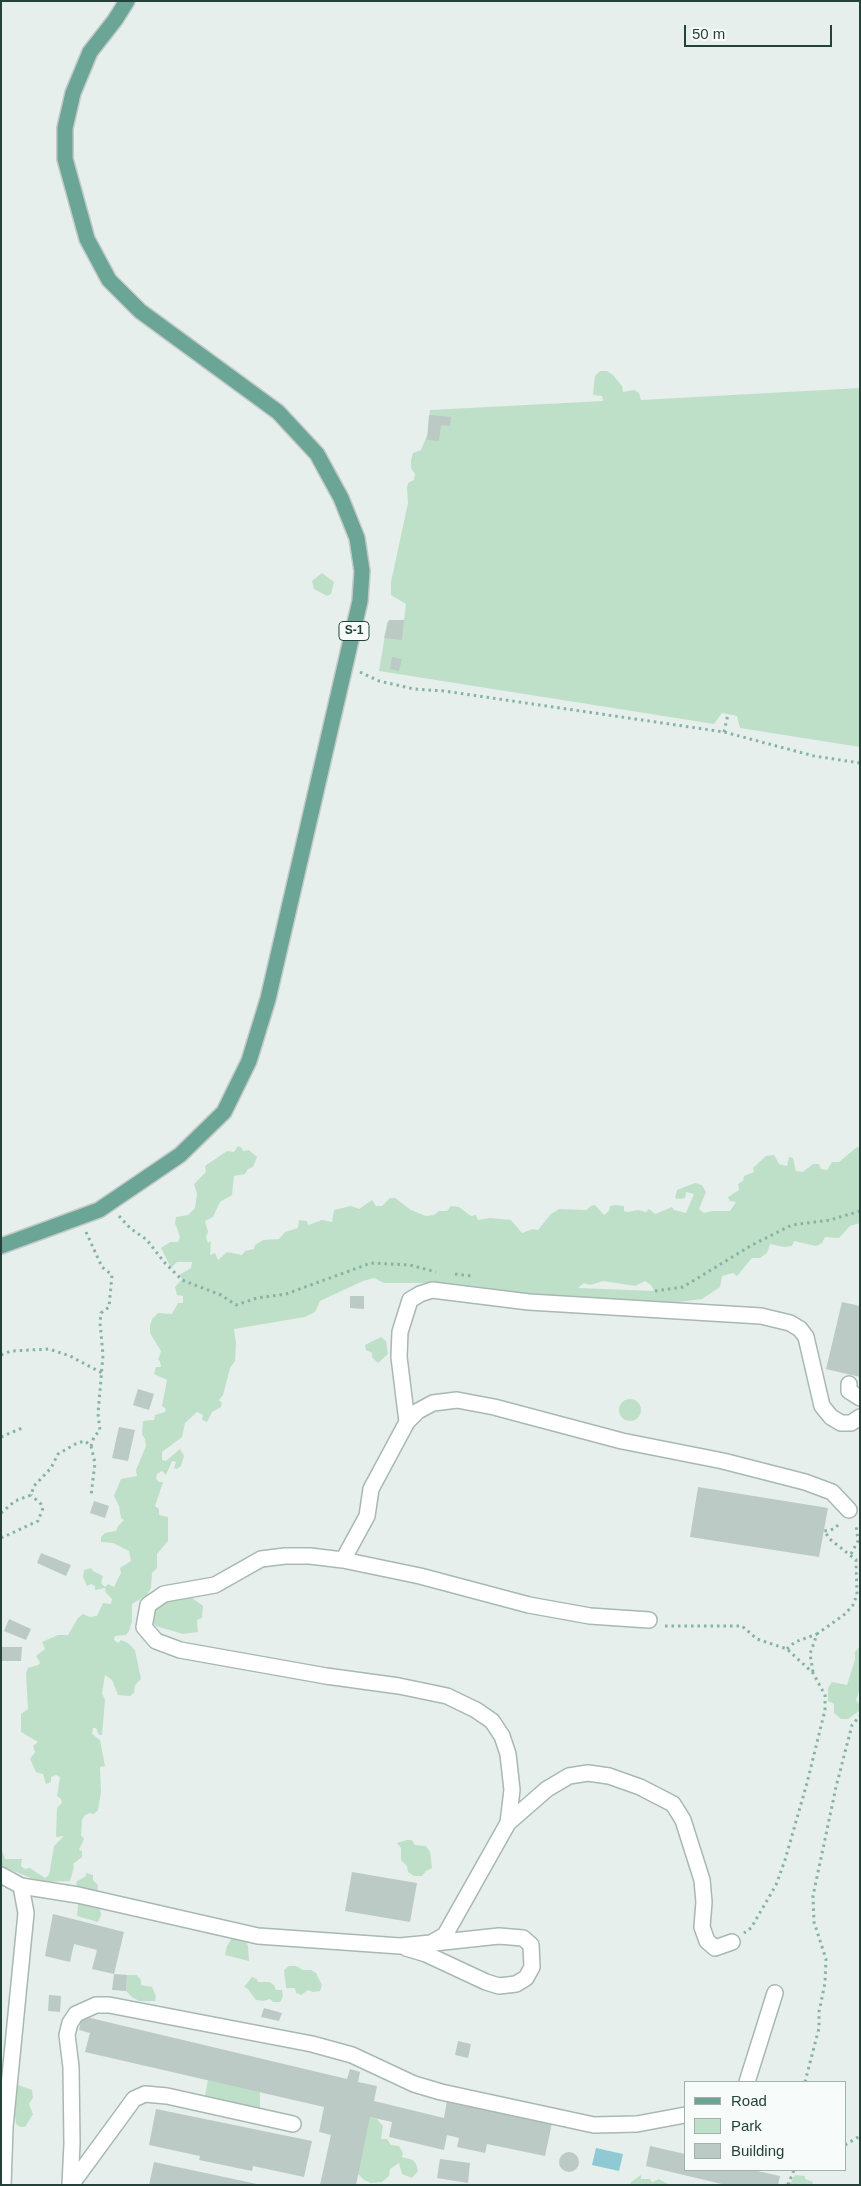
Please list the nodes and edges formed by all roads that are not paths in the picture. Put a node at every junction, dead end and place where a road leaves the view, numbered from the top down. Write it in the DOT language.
graph roads {
  1 [pos="127,1"];
  2 [pos="1,1246"];
  3 [pos="402,1383"];
  4 [pos="848,1384"];
  5 [pos="860,1398"];
  6 [pos="432,1403"];
  7 [pos="860,1417"];
  8 [pos="407,1422"];
  9 [pos="850,1510"];
  10 [pos="343,1560"];
  11 [pos="649,1620"];
  12 [pos="508,1823"];
  13 [pos="1,1875"];
  14 [pos="20,1886"];
  15 [pos="732,1942"];
  16 [pos="431,1943"];
  17 [pos="400,1946"];
  18 [pos="775,1993"];
  19 [pos="747,2081"];
  20 [pos="684,2115"];
  21 [pos="293,2124"];
  22 [pos="2,2185"];
  23 [pos="70,2185"];
  1 -- 2 [label="main road, S-1"];
  3 -- 6 [label="street"];
  3 -- 7 [label="street"];
  3 -- 8 [label="street"];
  4 -- 5 [label="street"];
  6 -- 8 [label="street"];
  6 -- 9 [label="street"];
  8 -- 10 [label="street"];
  10 -- 11 [label="street"];
  10 -- 12 [label="street"];
  12 -- 15 [label="street"];
  12 -- 16 [label="street"];
  13 -- 14 [label="street"];
  14 -- 17 [label="street"];
  14 -- 22 [label="street"];
  16 -- 17 [label="street"];
  16 -- 17 [label="street"];
  18 -- 19 [label="street"];
  20 -- 23 [label="street"];
  21 -- 23 [label="street"];
}
